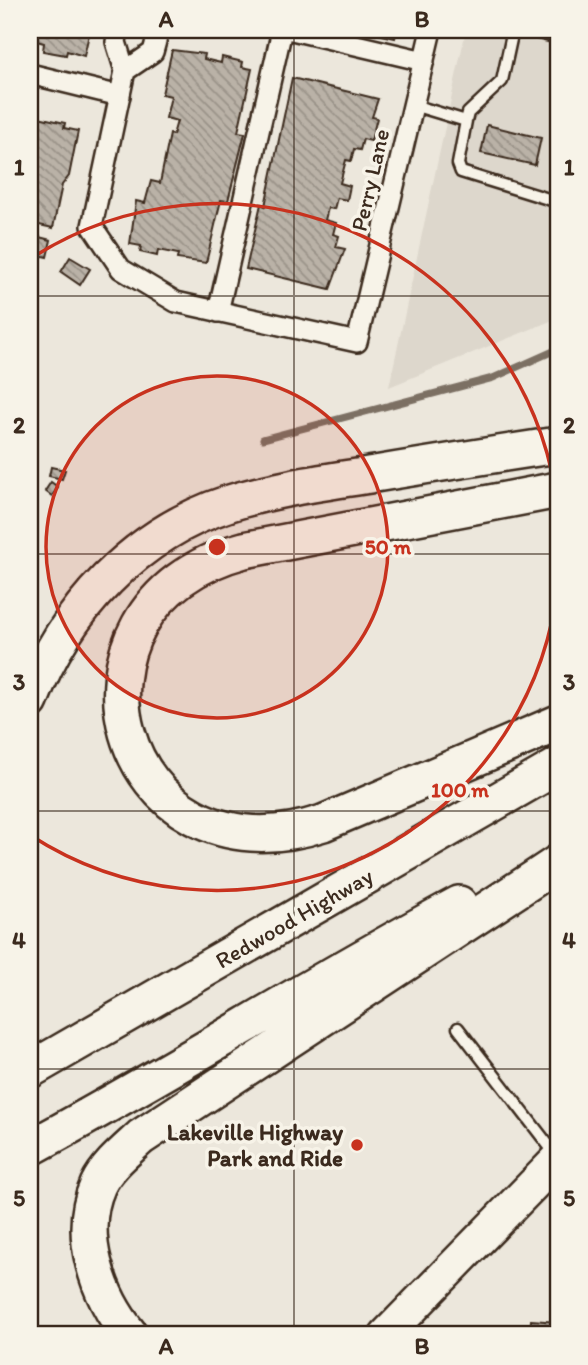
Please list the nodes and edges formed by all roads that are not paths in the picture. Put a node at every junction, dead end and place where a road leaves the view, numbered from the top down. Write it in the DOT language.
graph roads {
  1 [pos="118,30"];
  2 [pos="159,30"];
  3 [pos="282,30"];
  4 [pos="292,30"];
  5 [pos="431,30"];
  6 [pos="513,30"];
  7 [pos="527,30"];
  8 [pos="558,38"];
  9 [pos="424,61"];
  10 [pos="125,71"];
  11 [pos="30,74"];
  12 [pos="120,96"];
  13 [pos="413,105"];
  14 [pos="466,121"];
  15 [pos="558,202"];
  16 [pos="218,312"];
  17 [pos="558,445"];
  18 [pos="558,490"];
  19 [pos="30,701"];
  20 [pos="558,723"];
  21 [pos="558,766"];
  22 [pos="558,851"];
  23 [pos="558,863"];
  24 [pos="458,1028"];
  25 [pos="30,1070"];
  26 [pos="30,1148"];
  27 [pos="558,1158"];
  28 [pos="130,1335"];
  29 [pos="386,1335"];
  1 -- 10 [label="street"];
  2 -- 10 [label="street"];
  3 -- 16 [label="street"];
  4 -- 9 [label="street"];
  5 -- 9 [label="street, Perry Lane"];
  6 -- 14 [label="lane"];
  7 -- 8 [label="lane"];
  9 -- 13 [label="street, Perry Lane"];
  10 -- 12 [label="street"];
  11 -- 12 [label="street"];
  12 -- 16 [label="street"];
  13 -- 14 [label="lane"];
  13 -- 16 [label="street, Perry Lane"];
  14 -- 15 [label="lane"];
  17 -- 19 [label="highway"];
  18 -- 20 [label="highway"];
  21 -- 25 [label="highway, Redwood Highway"];
  22 -- 26 [label="highway"];
  23 -- 28 [label="highway"];
  24 -- 27 [label="lane"];
  27 -- 29 [label="main road"];
}
